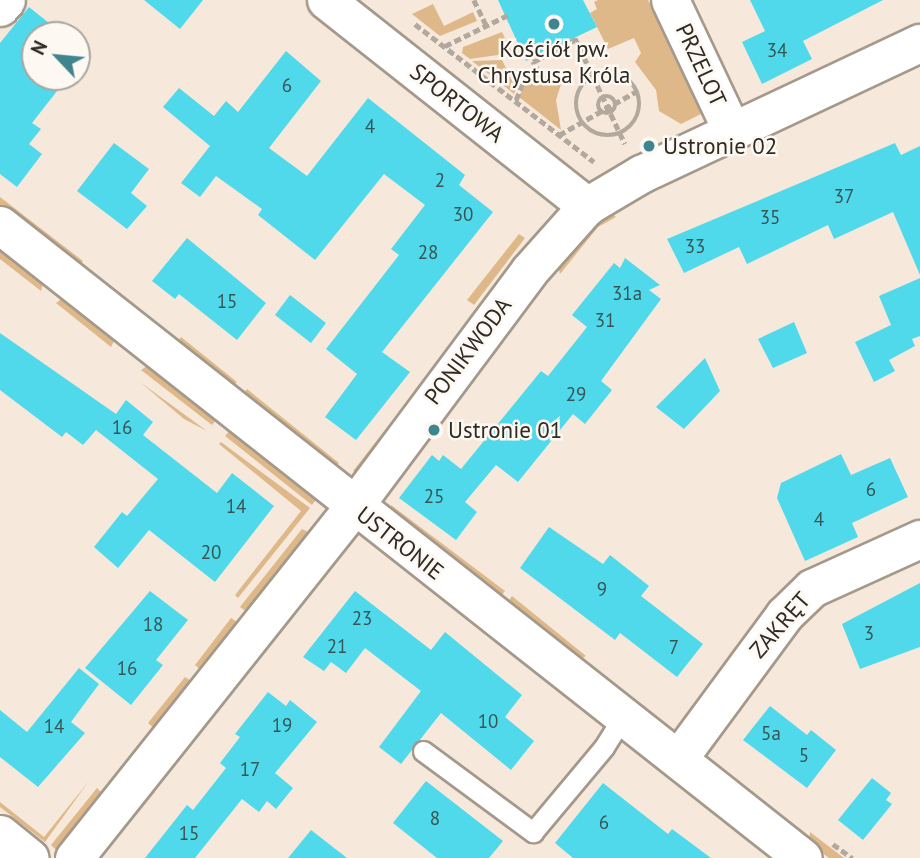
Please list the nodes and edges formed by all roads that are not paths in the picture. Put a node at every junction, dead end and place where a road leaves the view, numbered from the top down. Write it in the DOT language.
graph roads {
  1 [pos="6,0"];
  2 [pos="326,0"];
  3 [pos="670,0"];
  4 [pos="0,7"];
  5 [pos="920,43"];
  6 [pos="732,131"];
  7 [pos="587,206"];
  8 [pos="0,225"];
  9 [pos="354,506"];
  10 [pos="920,539"];
  11 [pos="623,716"];
  12 [pos="423,751"];
  13 [pos="678,759"];
  14 [pos="0,834"];
  15 [pos="30,858"];
  16 [pos="74,858"];
  17 [pos="803,858"];
  1 -- 4 [label="street"];
  2 -- 7 [label="street, SPORTOWA"];
  3 -- 6 [label="street, PRZELOT"];
  5 -- 6 [label="street, PONIKWODA"];
  6 -- 7 [label="street, PONIKWODA"];
  7 -- 9 [label="street, PONIKWODA"];
  8 -- 9 [label="street, USTRONIE"];
  9 -- 11 [label="street, USTRONIE"];
  9 -- 16 [label="street, PONIKWODA"];
  10 -- 13 [label="street, ZAKRĘT"];
  11 -- 12 [label="lane"];
  11 -- 13 [label="street, USTRONIE"];
  13 -- 17 [label="street, USTRONIE"];
  14 -- 15 [label="street"];
}
